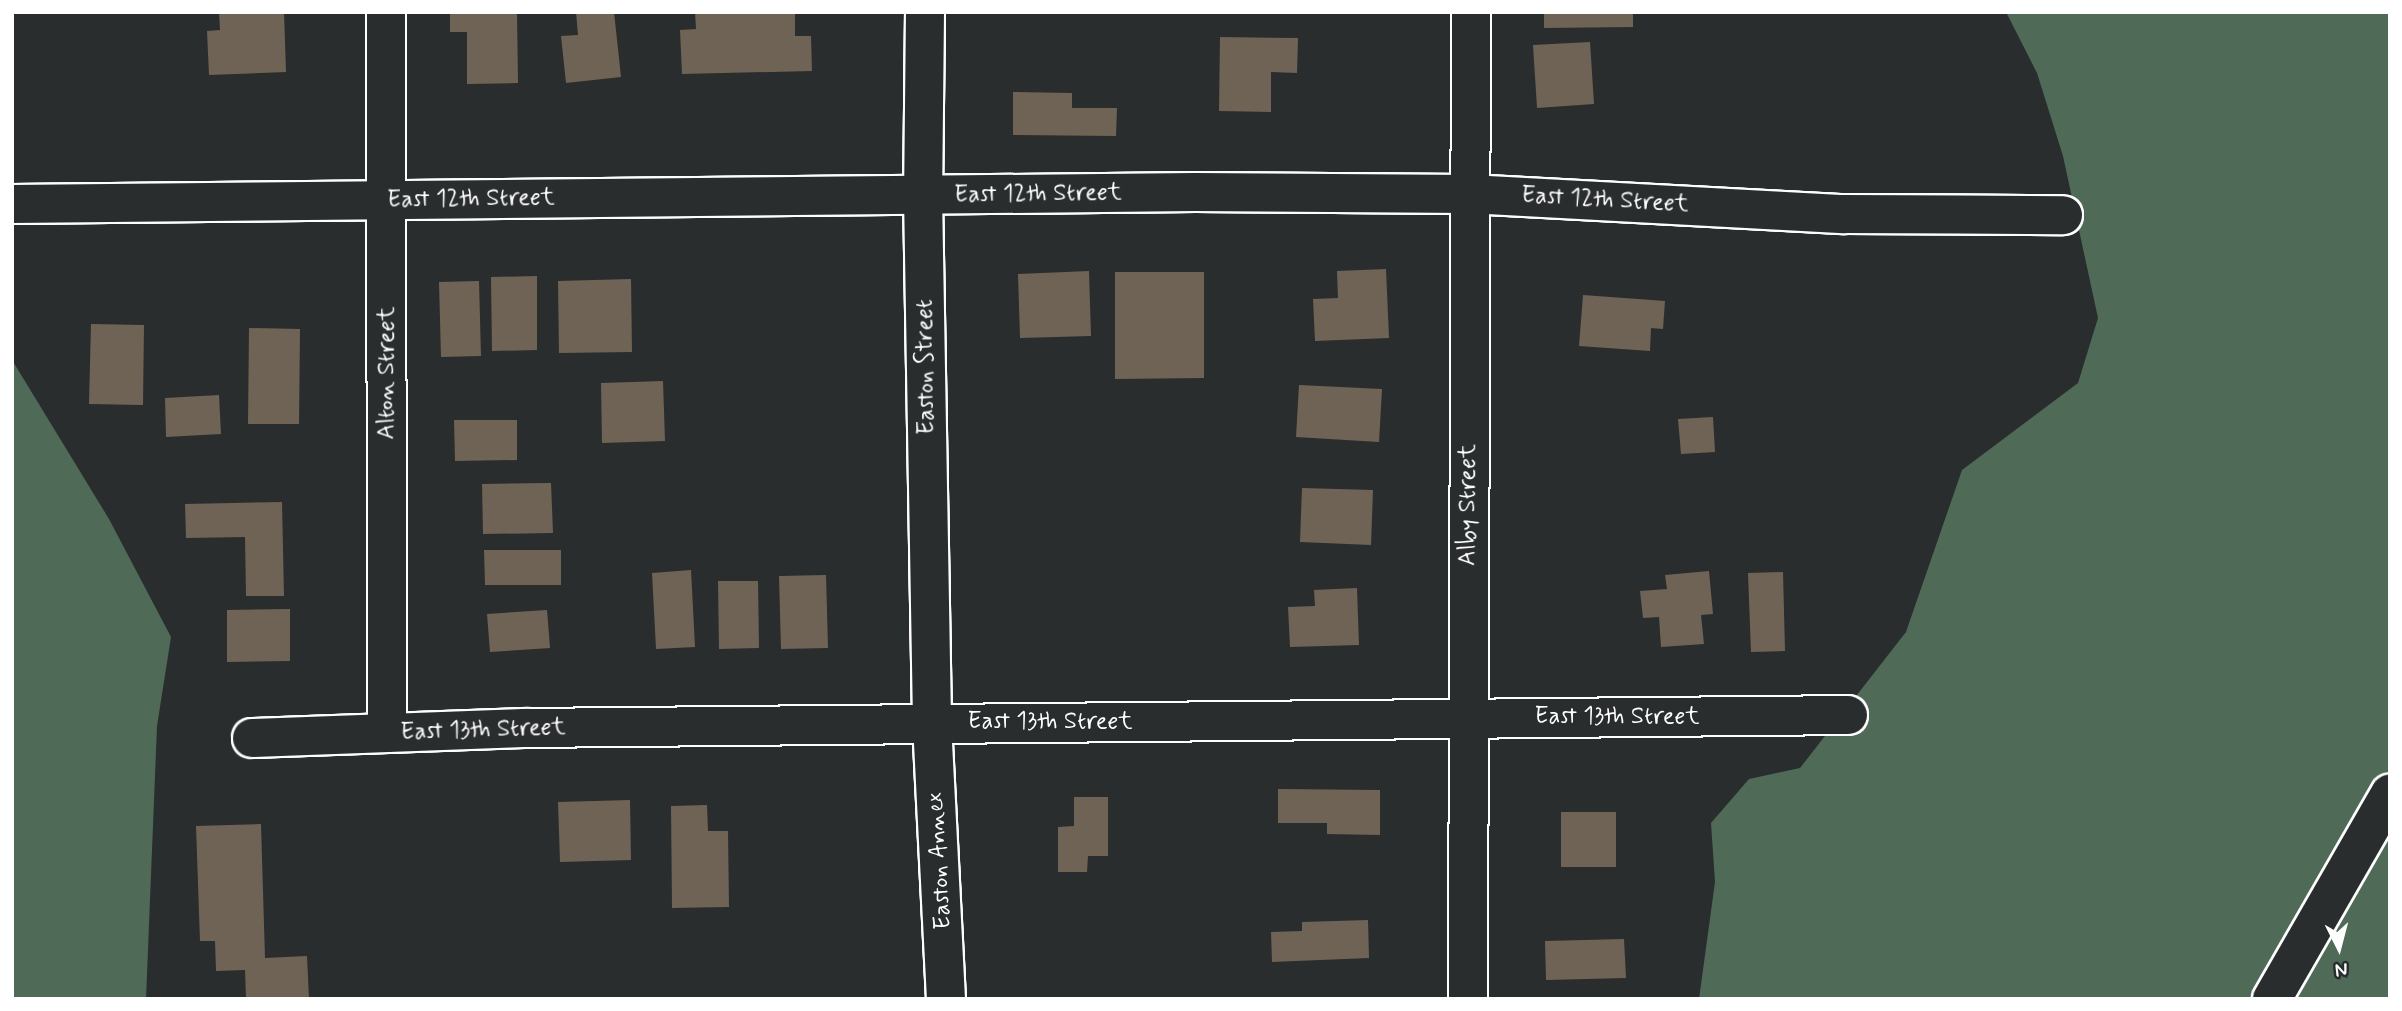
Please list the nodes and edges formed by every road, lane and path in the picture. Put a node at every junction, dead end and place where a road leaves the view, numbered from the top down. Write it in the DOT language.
graph roads {
  1 [pos="386,12"];
  2 [pos="925,12"];
  3 [pos="1471,12"];
  4 [pos="1469,194"];
  5 [pos="923,195"];
  6 [pos="386,200"];
  7 [pos="12,204"];
  8 [pos="2063,215"];
  9 [pos="1848,715"];
  10 [pos="1468,718"];
  11 [pos="932,723"];
  12 [pos="387,733"];
  13 [pos="252,738"];
  14 [pos="2390,794"];
  15 [pos="946,999"];
  16 [pos="1468,999"];
  17 [pos="2272,999"];
  1 -- 6 [label="main road, Alton Street"];
  2 -- 5 [label="main road, Easton Street"];
  3 -- 4 [label="main road, Alby Street"];
  4 -- 5 [label="main road, East 12th Street"];
  4 -- 8 [label="main road, East 12th Street"];
  4 -- 10 [label="main road, Alby Street"];
  5 -- 6 [label="main road, East 12th Street"];
  5 -- 11 [label="main road, Easton Street"];
  6 -- 7 [label="main road, East 12th Street"];
  6 -- 12 [label="main road, Alton Street"];
  9 -- 10 [label="main road, East 13th Street"];
  10 -- 11 [label="main road, East 13th Street"];
  10 -- 16 [label="main road, Alby Street"];
  11 -- 12 [label="main road, East 13th Street"];
  11 -- 15 [label="main road, Easton Annex"];
  12 -- 13 [label="main road, East 13th Street"];
  14 -- 17 [label="main road"];
}
